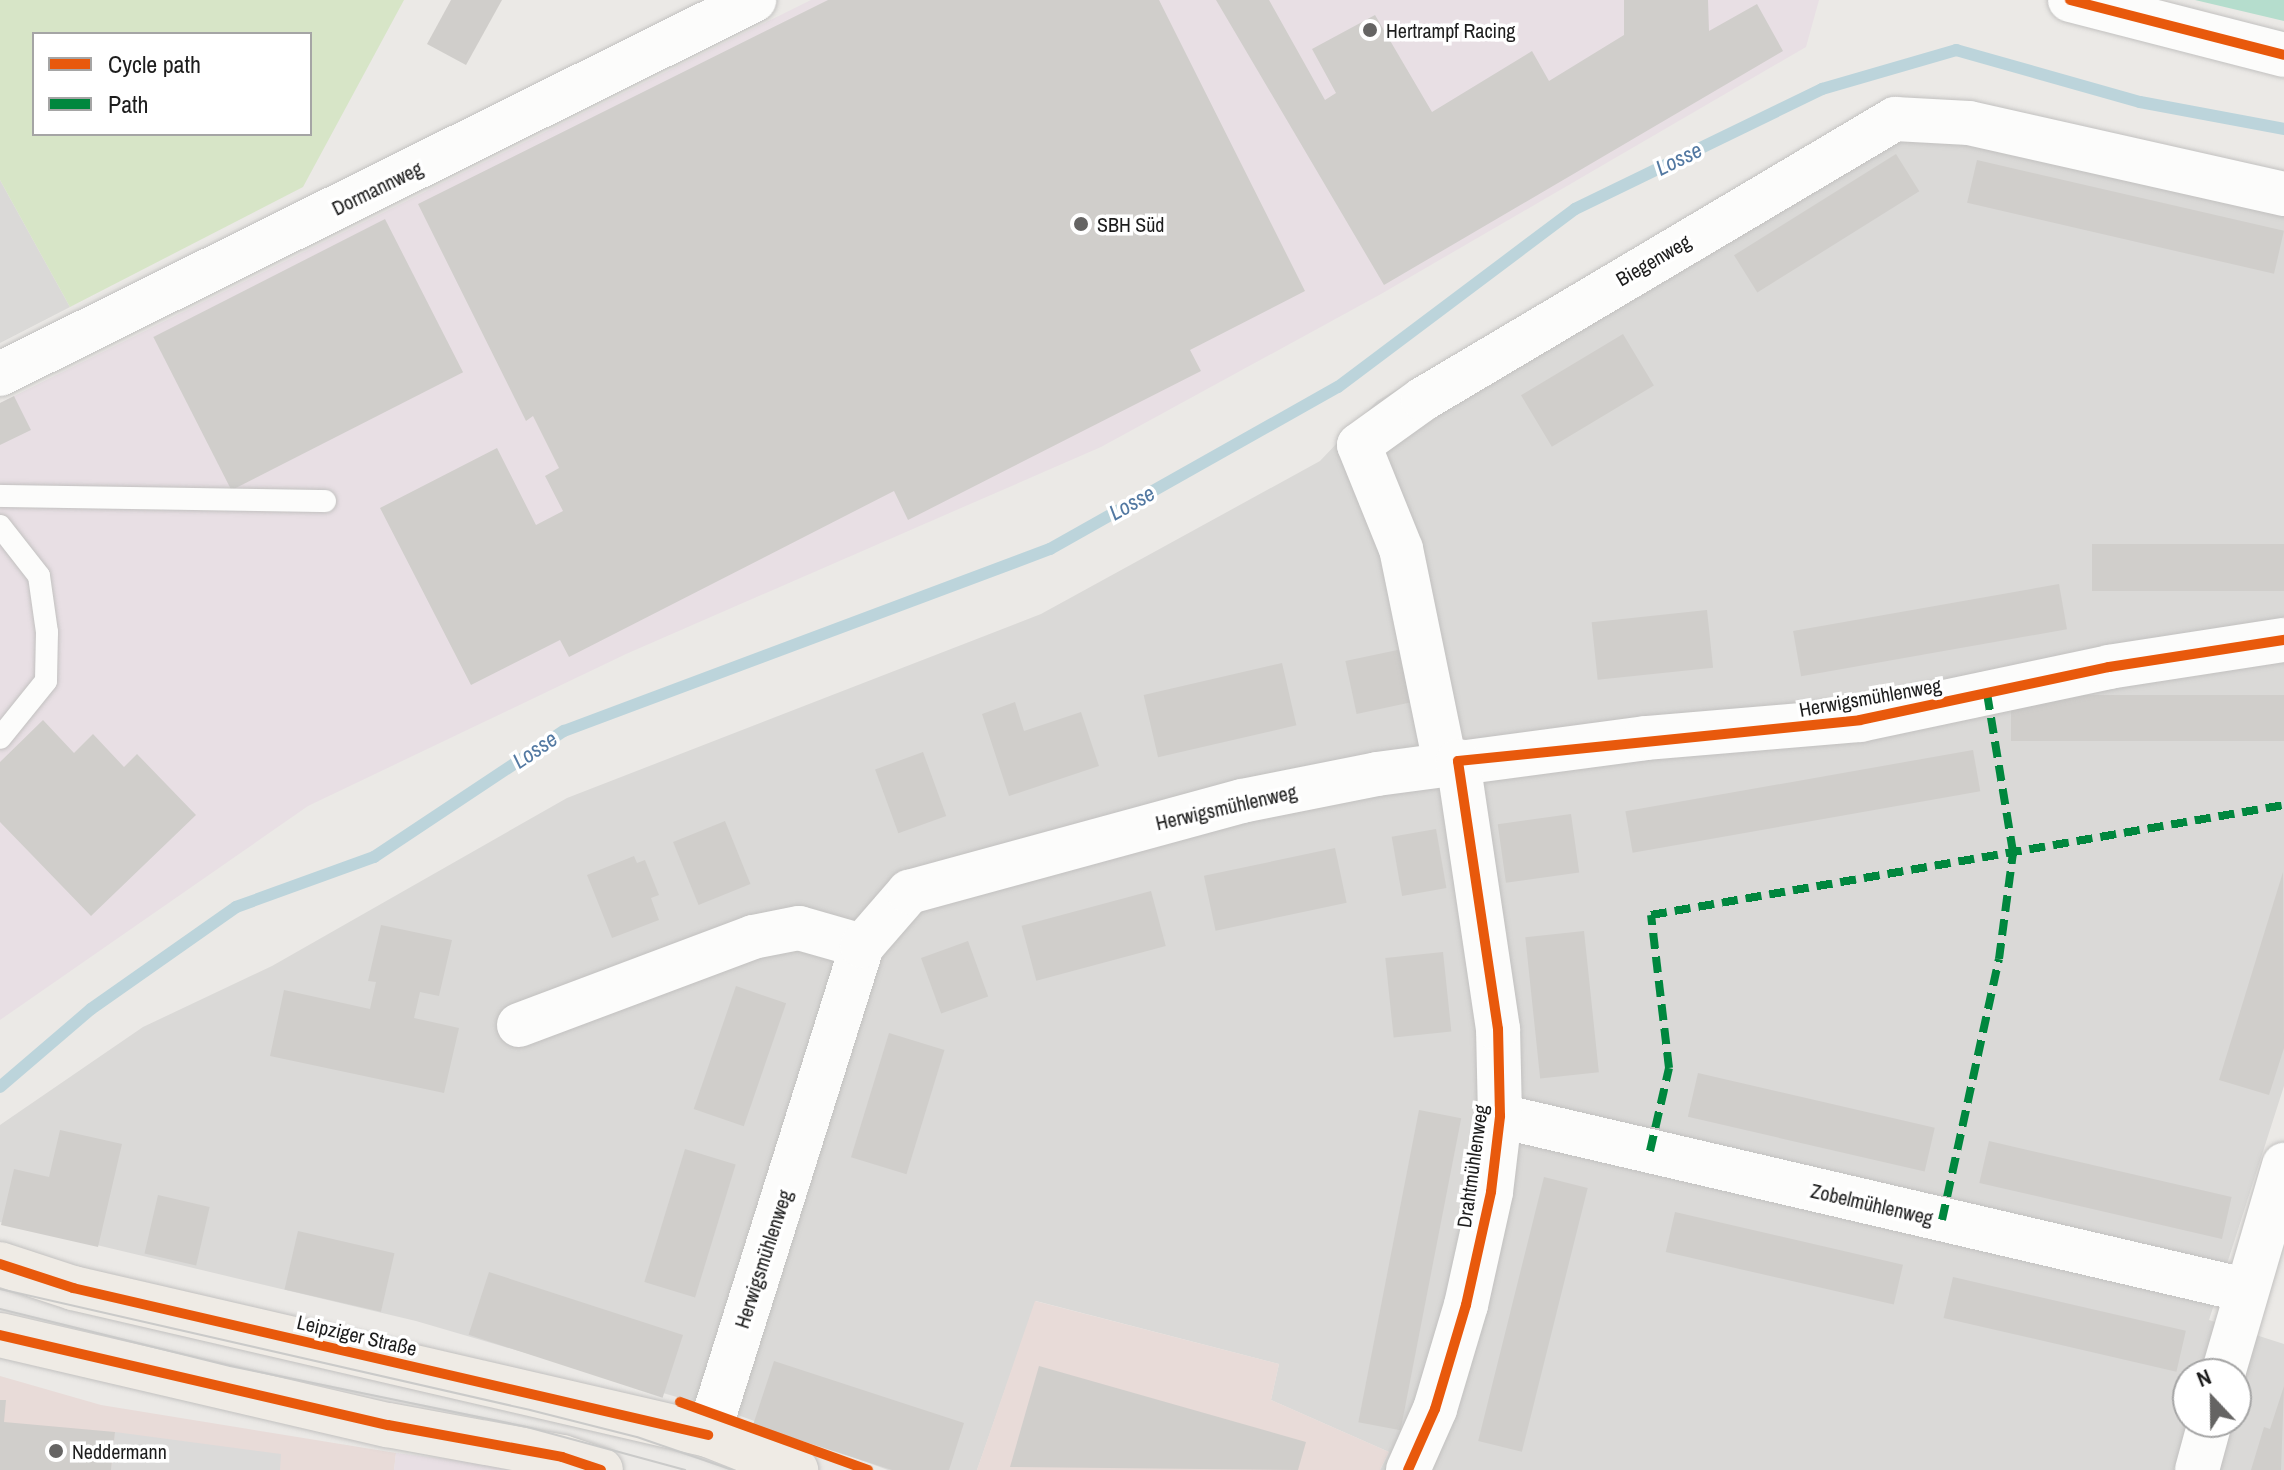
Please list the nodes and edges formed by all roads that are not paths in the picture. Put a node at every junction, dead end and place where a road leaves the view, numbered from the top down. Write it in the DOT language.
graph roads {
  1 [pos="754,0"];
  2 [pos="2070,0"];
  3 [pos="2284,55"];
  4 [pos="2284,194"];
  5 [pos="0,374"];
  6 [pos="0,496"];
  7 [pos="325,501"];
  8 [pos="0,526"];
  9 [pos="2284,640"];
  10 [pos="0,738"];
  11 [pos="1452,762"];
  12 [pos="862,946"];
  13 [pos="519,1025"];
  14 [pos="1500,1116"];
  15 [pos="2284,1165"];
  16 [pos="0,1264"];
  17 [pos="2259,1284"];
  18 [pos="0,1335"];
  19 [pos="2229,1358"];
  20 [pos="708,1435"];
  21 [pos="2206,1438"];
  22 [pos="601,1470"];
  23 [pos="796,1470"];
  24 [pos="1408,1470"];
  25 [pos="2197,1470"];
  1 -- 5 [label="street, Dormannweg"];
  2 -- 3 [label="street"];
  4 -- 11 [label="street, Biegenweg"];
  6 -- 7 [label="lane"];
  8 -- 10 [label="lane"];
  9 -- 11 [label="street, Herwigsmühlenweg"];
  11 -- 12 [label="street, Herwigsmühlenweg"];
  11 -- 14 [label="street, Drahtmühlenweg"];
  12 -- 13 [label="street"];
  12 -- 20 [label="street, Herwigsmühlenweg"];
  14 -- 17 [label="street, Zobelmühlenweg"];
  14 -- 24 [label="street, Drahtmühlenweg"];
  15 -- 17 [label="street"];
  16 -- 20 [label="main road, Leipziger Straße"];
  17 -- 19 [label="street"];
  18 -- 22 [label="main road"];
  20 -- 23 [label="main road, Leipziger Straße"];
  21 -- 25 [label="street"];
}
